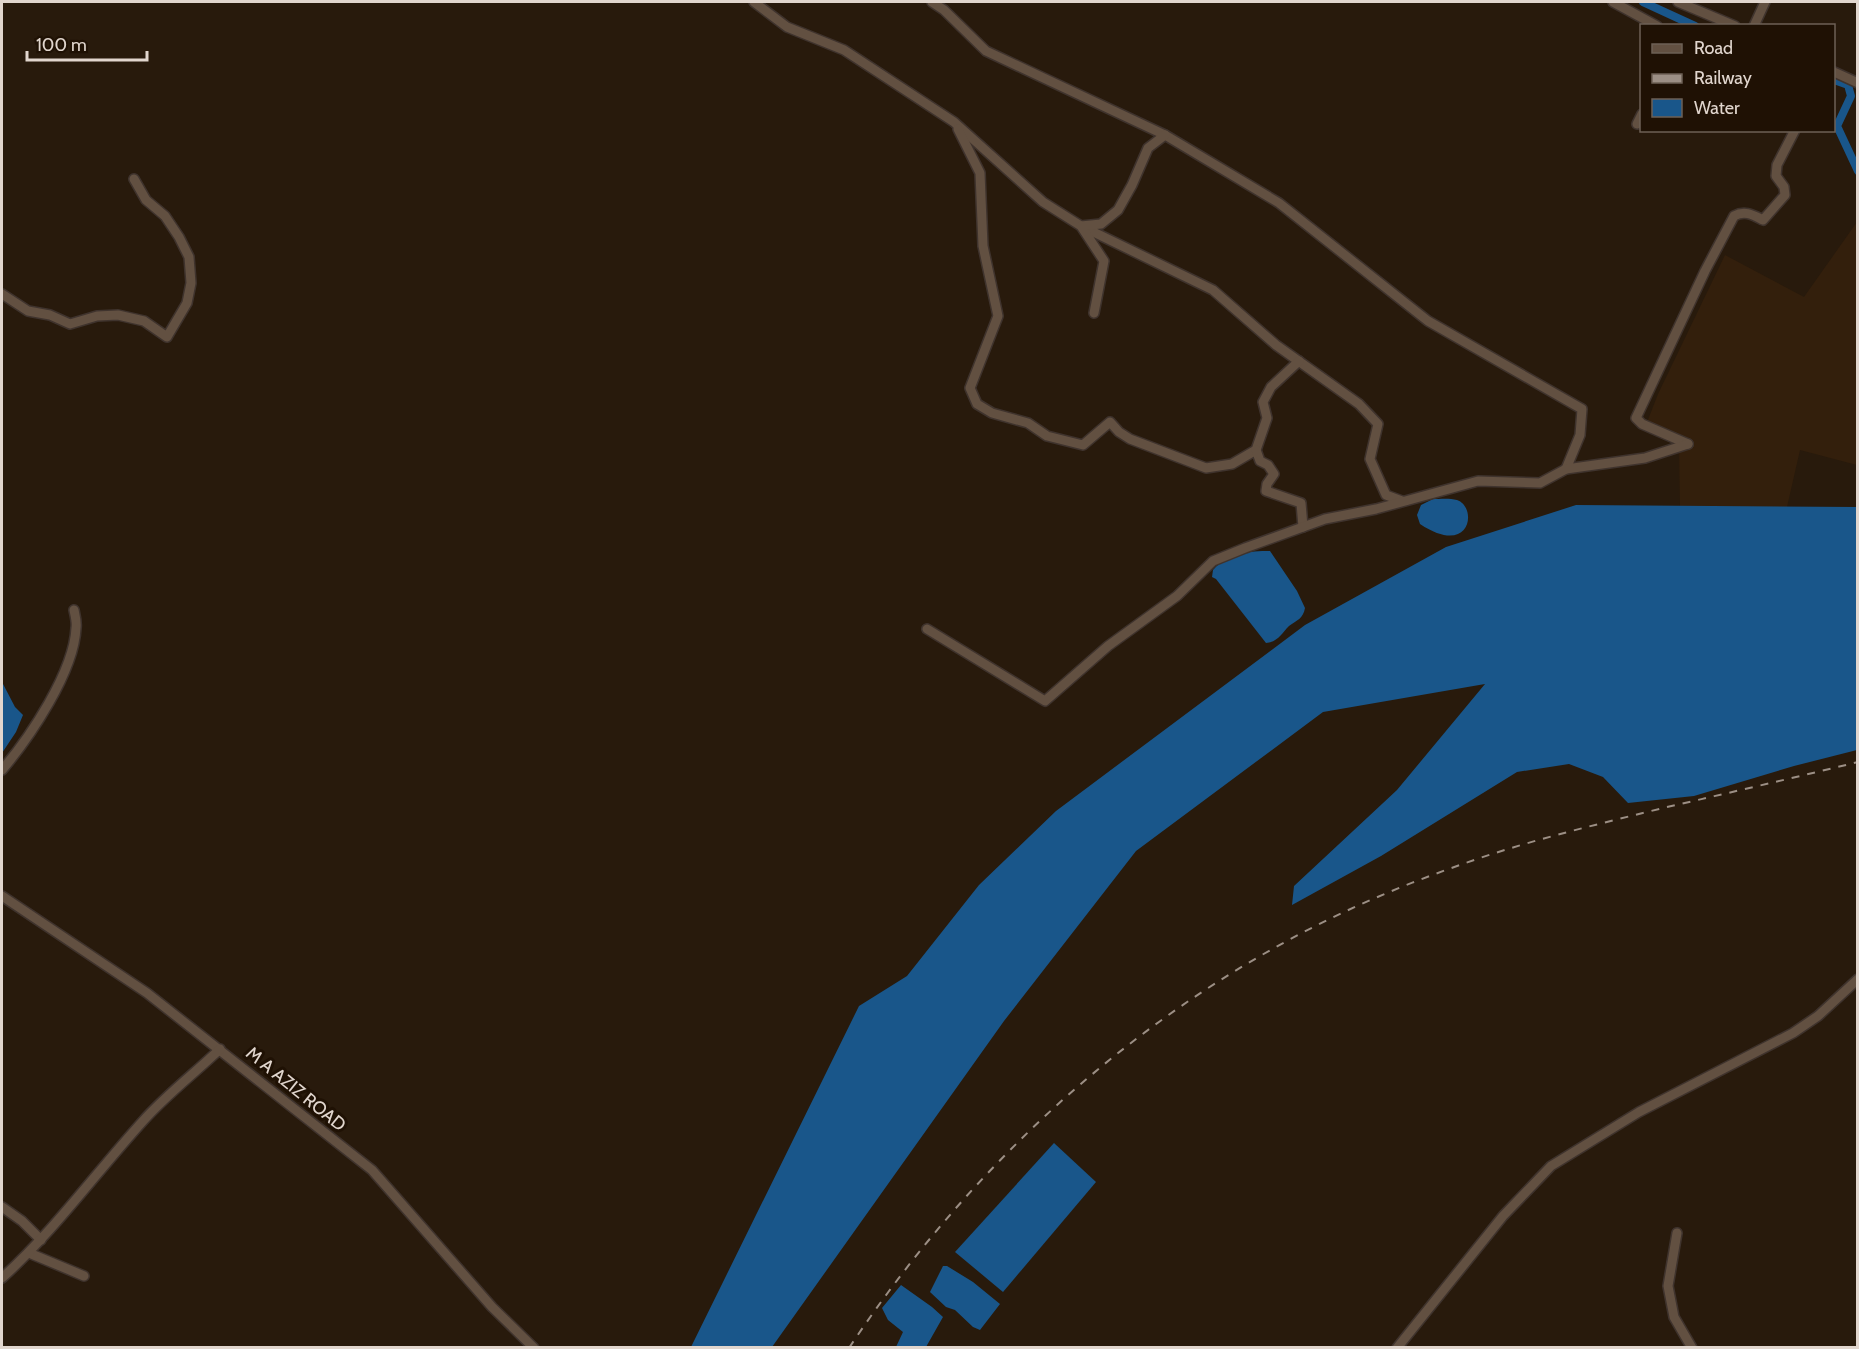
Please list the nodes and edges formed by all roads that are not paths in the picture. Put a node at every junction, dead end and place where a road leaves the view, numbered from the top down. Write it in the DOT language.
graph roads {
  1 [pos="754,2"];
  2 [pos="932,2"];
  3 [pos="1613,2"];
  4 [pos="1678,2"];
  5 [pos="1765,2"];
  6 [pos="1653,24"];
  7 [pos="1730,24"];
  8 [pos="1755,24"];
  9 [pos="1835,73"];
  10 [pos="1857,83"];
  11 [pos="954,122"];
  12 [pos="1794,132"];
  13 [pos="1165,135"];
  14 [pos="134,179"];
  15 [pos="1081,226"];
  16 [pos="2,294"];
  17 [pos="1094,313"];
  18 [pos="1299,362"];
  19 [pos="1256,450"];
  20 [pos="1566,469"];
  21 [pos="1402,501"];
  22 [pos="1303,527"];
  23 [pos="74,610"];
  24 [pos="927,629"];
  25 [pos="2,770"];
  26 [pos="2,896"];
  27 [pos="1857,979"];
  28 [pos="220,1049"];
  29 [pos="2,1207"];
  30 [pos="1677,1233"];
  31 [pos="41,1240"];
  32 [pos="29,1253"];
  33 [pos="84,1276"];
  34 [pos="2,1278"];
  35 [pos="534,1347"];
  36 [pos="1397,1347"];
  37 [pos="1692,1347"];
  1 -- 11 [label="street"];
  2 -- 13 [label="street"];
  3 -- 6 [label="street"];
  4 -- 7 [label="street"];
  5 -- 8 [label="street"];
  9 -- 10 [label="street"];
  11 -- 15 [label="street"];
  11 -- 19 [label="street"];
  12 -- 20 [label="street"];
  13 -- 15 [label="street"];
  13 -- 20 [label="street"];
  14 -- 16 [label="street"];
  15 -- 17 [label="street"];
  15 -- 18 [label="street"];
  18 -- 19 [label="street"];
  18 -- 21 [label="street"];
  19 -- 22 [label="street"];
  20 -- 21 [label="street"];
  21 -- 22 [label="street"];
  22 -- 24 [label="street"];
  23 -- 25 [label="street"];
  26 -- 28 [label="street, M A AZIZ ROAD"];
  27 -- 36 [label="street"];
  28 -- 31 [label="street"];
  28 -- 35 [label="street, M A AZIZ ROAD"];
  29 -- 31 [label="street"];
  30 -- 37 [label="street"];
  31 -- 32 [label="street"];
  32 -- 33 [label="street"];
  32 -- 34 [label="street"];
}
